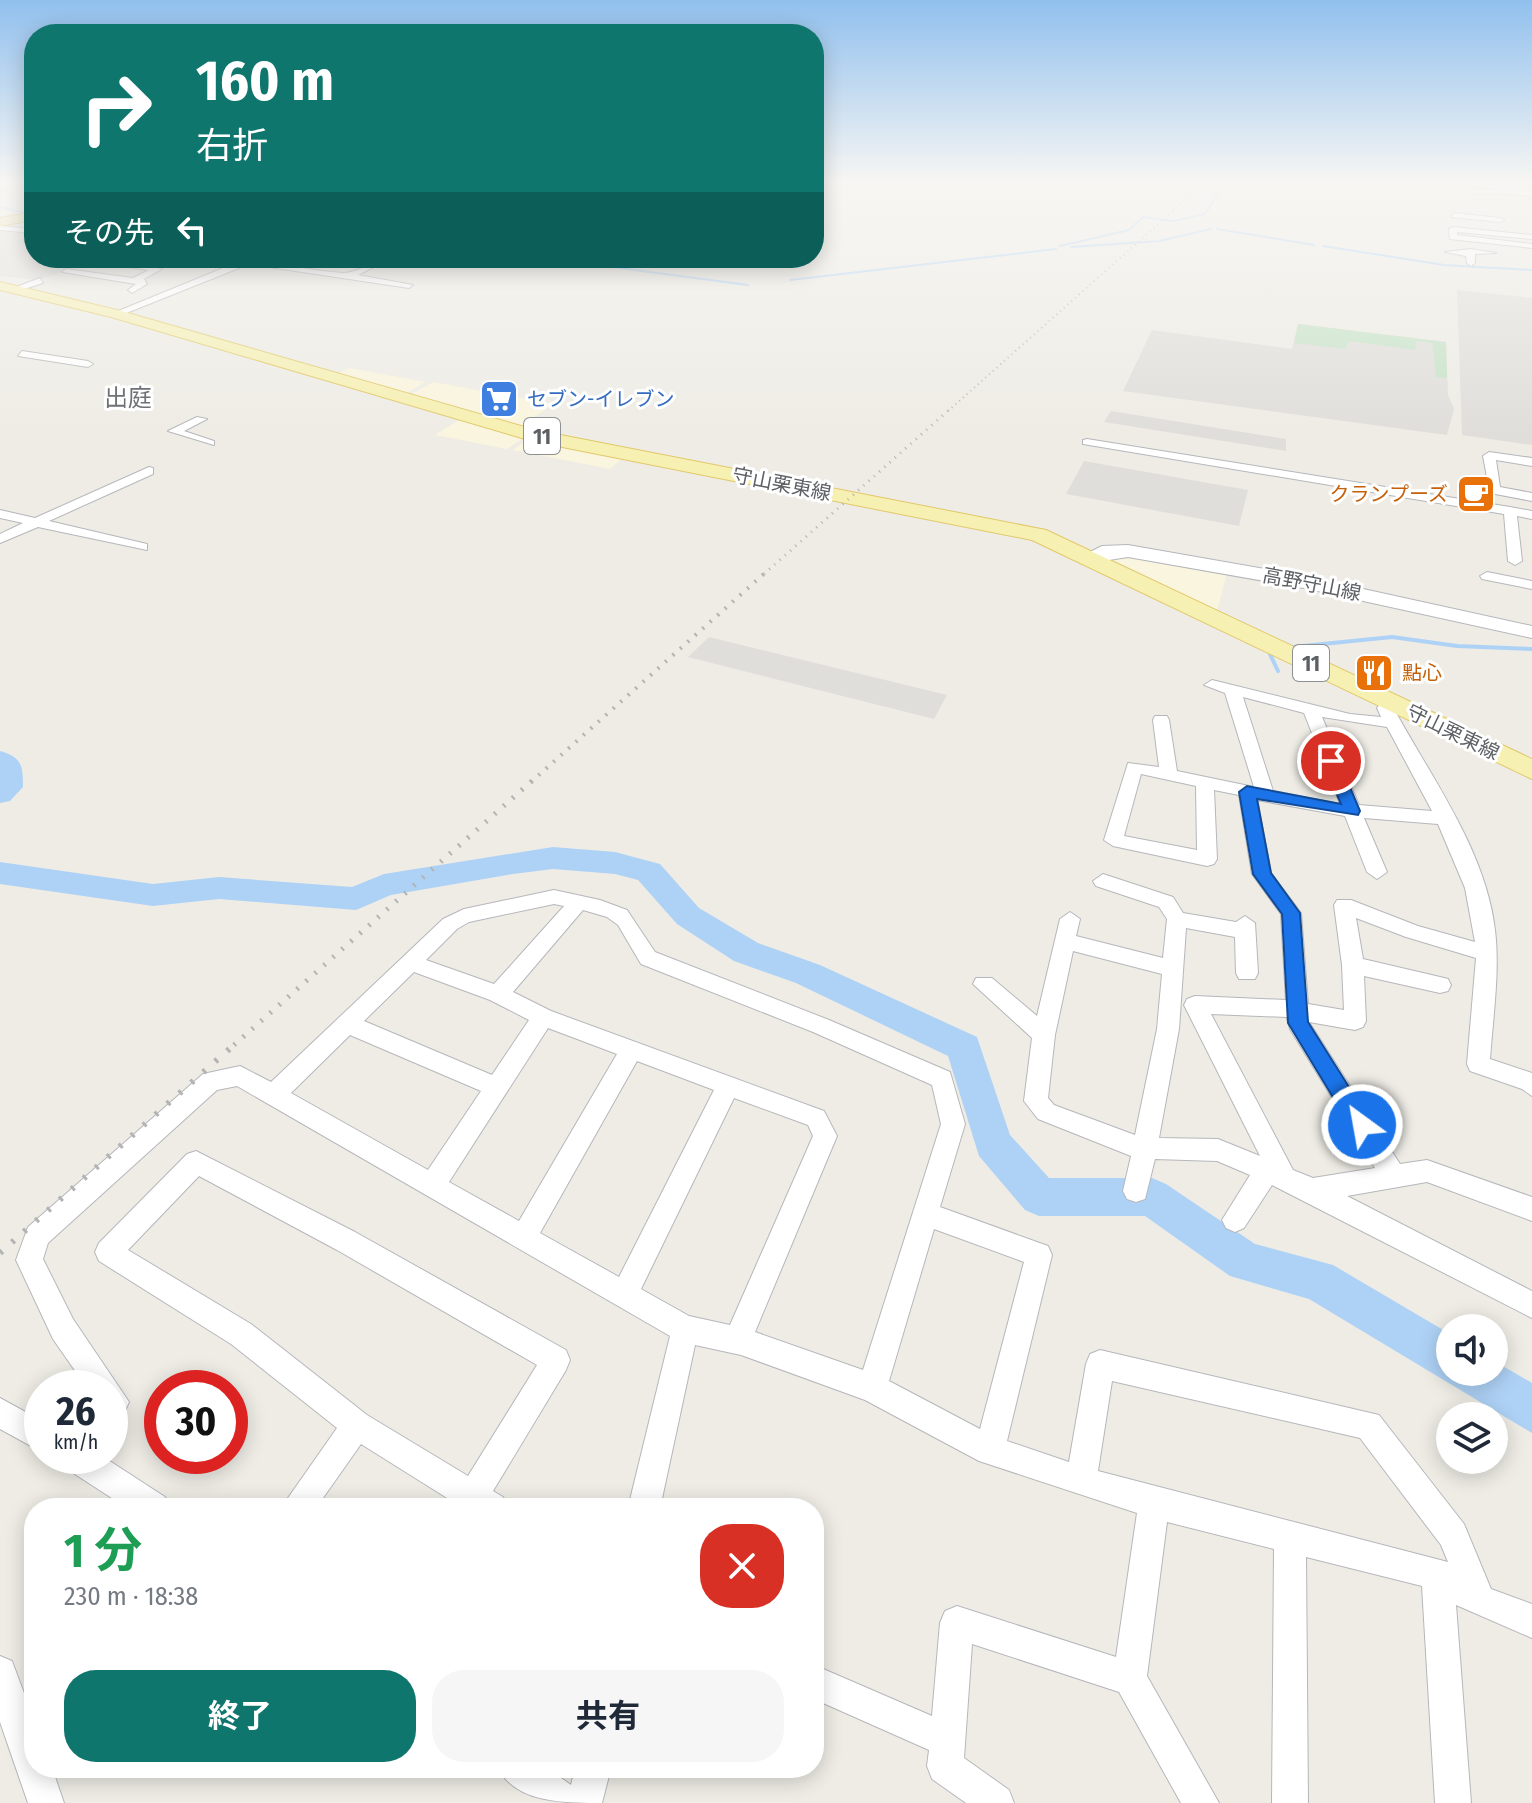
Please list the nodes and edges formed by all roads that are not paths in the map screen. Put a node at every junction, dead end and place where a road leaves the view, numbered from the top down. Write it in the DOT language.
graph roads {
  1 [pos="151,268"];
  2 [pos="232,268"];
  3 [pos="300,268"];
  4 [pos="366,268"];
  5 [pos="66,272"];
  6 [pos="349,276"];
  7 [pos="40,281"];
  8 [pos="409,285"];
  9 [pos="7,287"];
  10 [pos="116,314"];
  11 [pos="22,354"];
  12 [pos="88,364"];
  13 [pos="201,419"];
  14 [pos="1087,442"];
  15 [pos="210,443"];
  16 [pos="1532,462"];
  17 [pos="149,471"];
  18 [pos="1532,497"];
  19 [pos="1510,511"];
  20 [pos="0,514"];
  21 [pos="1532,515"];
  22 [pos="31,524"];
  23 [pos="0,539"];
  24 [pos="142,547"];
  25 [pos="1090,557"];
  26 [pos="1515,561"];
  27 [pos="1487,576"];
  28 [pos="1532,585"];
  29 [pos="1532,632"];
  30 [pos="1212,685"];
  31 [pos="1232,690"];
  32 [pos="1311,710"];
  33 [pos="1392,712"];
  34 [pos="1161,720"];
  35 [pos="1532,770"];
  36 [pos="1169,775"];
  37 [pos="1205,782"];
  38 [pos="1257,794"];
  39 [pos="1352,811"];
  40 [pos="1442,818"];
  41 [pos="1377,872"];
  42 [pos="1103,881"];
  43 [pos="579,902"];
  44 [pos="1070,919"];
  45 [pos="1177,919"];
  46 [pos="1065,941"];
  47 [pos="1487,953"];
  48 [pos="410,962"];
  49 [pos="1353,965"];
  50 [pos="1174,969"];
  51 [pos="1247,973"];
  52 [pos="984,984"];
  53 [pos="1440,985"];
  54 [pos="498,994"];
  55 [pos="1297,1010"];
  56 [pos="543,1017"];
  57 [pos="345,1023"];
  58 [pos="1044,1035"];
  59 [pos="632,1049"];
  60 [pos="1532,1086"];
  61 [pos="497,1087"];
  62 [pos="727,1087"];
  63 [pos="273,1095"];
  64 [pos="1143,1147"];
  65 [pos="1276,1176"];
  66 [pos="1394,1176"];
  67 [pos="432,1186"];
  68 [pos="1312,1190"];
  69 [pos="1136,1191"];
  70 [pos="1532,1209"];
  71 [pos="926,1214"];
  72 [pos="1235,1220"];
  73 [pos="523,1238"];
  74 [pos="624,1295"];
  75 [pos="1532,1305"];
  76 [pos="685,1329"];
  77 [pos="738,1340"];
  78 [pos="91,1370"];
  79 [pos="872,1388"];
  80 [pos="0,1413"];
  81 [pos="357,1425"];
  82 [pos="24,1427"];
  83 [pos="990,1450"];
  84 [pos="107,1474"];
  85 [pos="1081,1481"];
  86 [pos="140,1498"];
  87 [pos="304,1498"];
  88 [pos="476,1498"];
  89 [pos="485,1498"];
  90 [pos="646,1498"];
  91 [pos="1154,1503"];
  92 [pos="1290,1537"];
  93 [pos="1437,1574"];
  94 [pos="1479,1601"];
  95 [pos="1532,1621"];
  96 [pos="0,1673"];
  97 [pos="1130,1679"];
  98 [pos="824,1686"];
  99 [pos="946,1740"];
  100 [pos="24,1741"];
  101 [pos="37,1778"];
  102 [pos="530,1778"];
  103 [pos="590,1778"];
  104 [pos="46,1803"];
  105 [pos="565,1803"];
  106 [pos="584,1803"];
  107 [pos="996,1803"];
  108 [pos="1201,1803"];
  109 [pos="1290,1803"];
  110 [pos="1453,1803"];
  1 -- 5 [label="street"];
  2 -- 10 [label="street"];
  3 -- 6 [label="street"];
  4 -- 6 [label="street"];
  6 -- 8 [label="street"];
  7 -- 9 [label="street"];
  9 -- 10 [label="main road, 守山栗東線 / 11"];
  10 -- 25 [label="main road, 守山栗東線 / 11"];
  11 -- 12 [label="street"];
  13 -- 15 [label="street"];
  14 -- 19 [label="street"];
  16 -- 18 [label="street"];
  17 -- 22 [label="street"];
  19 -- 21 [label="street"];
  19 -- 26 [label="street"];
  20 -- 22 [label="street"];
  22 -- 23 [label="street"];
  22 -- 24 [label="street"];
  25 -- 29 [label="main road, 高野守山線"];
  25 -- 33 [label="main road, 守山栗東線 / 11"];
  27 -- 28 [label="street"];
  30 -- 31 [label="street"];
  31 -- 32 [label="street"];
  31 -- 38 [label="street"];
  32 -- 33 [label="street"];
  32 -- 39 [label="street"];
  33 -- 35 [label="main road, 守山栗東線 / 11"];
  33 -- 40 [label="street"];
  34 -- 36 [label="street"];
  36 -- 37 [label="street"];
  36 -- 37 [label="street"];
  37 -- 38 [label="street"];
  38 -- 39 [label="street"];
  38 -- 55 [label="street"];
  39 -- 40 [label="street"];
  39 -- 41 [label="street"];
  40 -- 47 [label="street"];
  42 -- 45 [label="street"];
  43 -- 48 [label="street"];
  43 -- 54 [label="street"];
  43 -- 71 [label="street"];
  44 -- 46 [label="street"];
  45 -- 50 [label="street"];
  45 -- 51 [label="street"];
  46 -- 50 [label="street"];
  46 -- 58 [label="street"];
  47 -- 49 [label="street"];
  47 -- 60 [label="street"];
  48 -- 54 [label="street"];
  48 -- 57 [label="street"];
  49 -- 53 [label="street"];
  49 -- 55 [label="street"];
  50 -- 64 [label="street"];
  52 -- 58 [label="street"];
  54 -- 56 [label="street"];
  55 -- 65 [label="street"];
  55 -- 66 [label="street"];
  56 -- 59 [label="street"];
  56 -- 61 [label="street"];
  57 -- 61 [label="street"];
  57 -- 63 [label="street"];
  58 -- 64 [label="street"];
  59 -- 62 [label="street"];
  59 -- 73 [label="street"];
  61 -- 67 [label="street"];
  62 -- 74 [label="street"];
  62 -- 77 [label="street"];
  63 -- 67 [label="street"];
  63 -- 78 [label="street"];
  64 -- 65 [label="street"];
  64 -- 69 [label="street"];
  65 -- 68 [label="street"];
  65 -- 72 [label="street"];
  66 -- 68 [label="street"];
  66 -- 70 [label="street"];
  67 -- 73 [label="street"];
  68 -- 75 [label="street"];
  71 -- 79 [label="street"];
  71 -- 83 [label="street"];
  73 -- 74 [label="street"];
  74 -- 76 [label="street"];
  76 -- 77 [label="street"];
  76 -- 90 [label="street"];
  77 -- 79 [label="street"];
  79 -- 83 [label="street"];
  80 -- 82 [label="street"];
  81 -- 87 [label="street"];
  81 -- 88 [label="street"];
  81 -- 89 [label="street"];
  83 -- 85 [label="street"];
  84 -- 86 [label="street"];
  85 -- 91 [label="street"];
  85 -- 94 [label="street"];
  91 -- 92 [label="street"];
  91 -- 97 [label="street"];
  92 -- 93 [label="street"];
  92 -- 109 [label="street"];
  93 -- 94 [label="street"];
  93 -- 110 [label="street"];
  94 -- 95 [label="street"];
  96 -- 100 [label="street"];
  97 -- 99 [label="street"];
  97 -- 108 [label="street"];
  98 -- 99 [label="street"];
  99 -- 107 [label="street"];
  101 -- 104 [label="street"];
  102 -- 105 [label="street"];
  103 -- 106 [label="street"];
}
